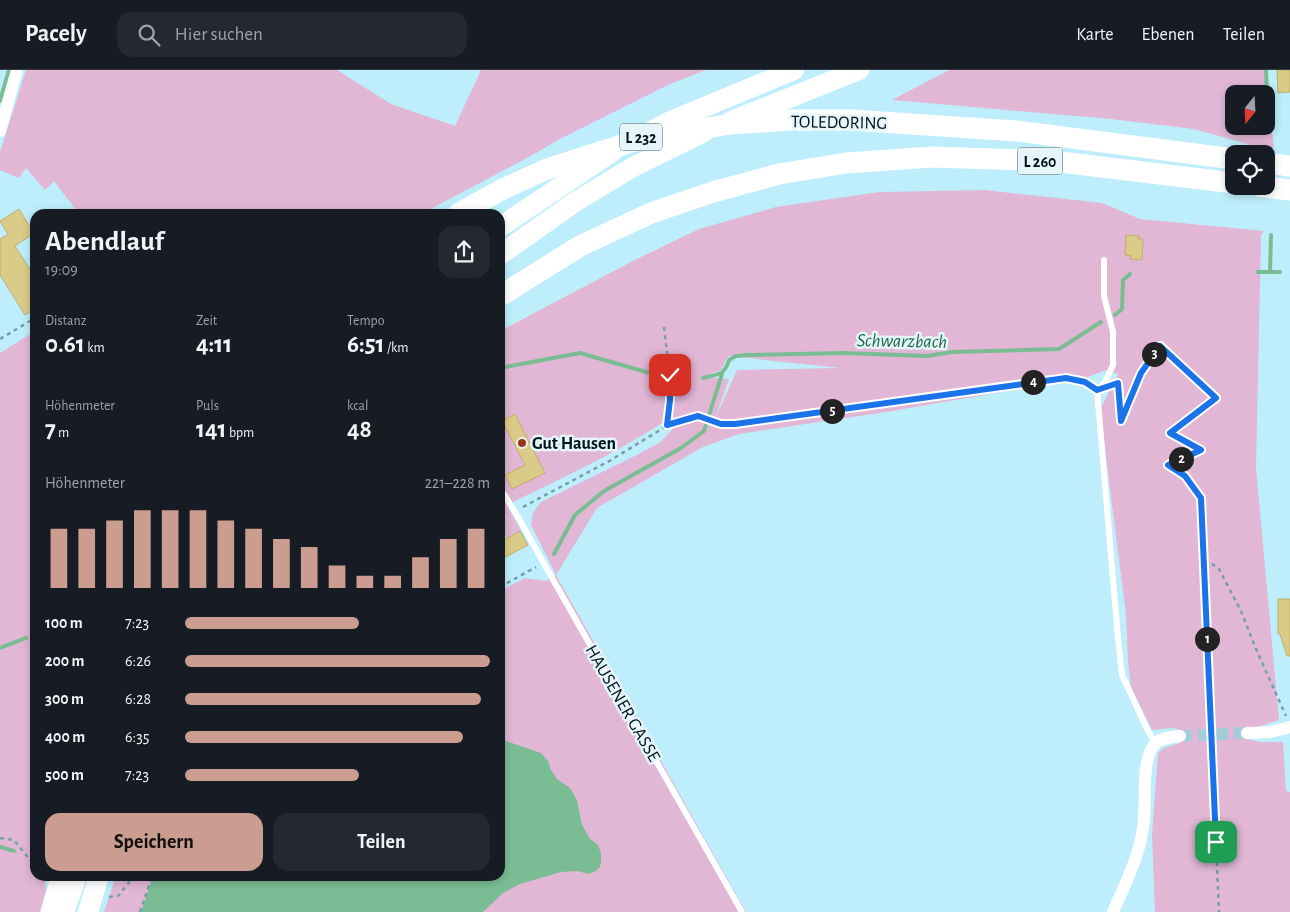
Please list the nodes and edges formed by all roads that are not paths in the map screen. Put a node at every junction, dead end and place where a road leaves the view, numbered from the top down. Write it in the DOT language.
graph roads {
  1 [pos="17,70"];
  2 [pos="794,70"];
  3 [pos="859,70"];
  4 [pos="0,131"];
  5 [pos="1225,158"];
  6 [pos="1275,164"];
  7 [pos="1290,166"];
  8 [pos="1225,182"];
  9 [pos="1275,188"];
  10 [pos="1290,190"];
  11 [pos="467,209"];
  12 [pos="505,224"];
  13 [pos="505,251"];
  14 [pos="1104,260"];
  15 [pos="505,293"];
  16 [pos="505,496"];
  17 [pos="1289,724"];
  18 [pos="1247,733"];
  19 [pos="1180,736"];
  20 [pos="1155,743"];
  21 [pos="60,881"];
  22 [pos="75,881"];
  23 [pos="97,881"];
  24 [pos="51,912"];
  25 [pos="64,912"];
  26 [pos="88,912"];
  27 [pos="742,912"];
  28 [pos="1113,912"];
  1 -- 4 [label="street"];
  2 -- 12 [label="main road, L 232"];
  3 -- 13 [label="main road, L 232"];
  5 -- 11 [label="highway, TOLEDORING / L 260"];
  6 -- 7 [label="highway"];
  8 -- 15 [label="highway, L 260"];
  9 -- 10 [label="highway"];
  14 -- 20 [label="lane"];
  16 -- 27 [label="lane, HAUSENER GASSE"];
  17 -- 18 [label="street"];
  19 -- 20 [label="street"];
  20 -- 28 [label="street"];
  21 -- 24 [label="highway"];
  22 -- 25 [label="main road"];
  23 -- 26 [label="main road"];
}
